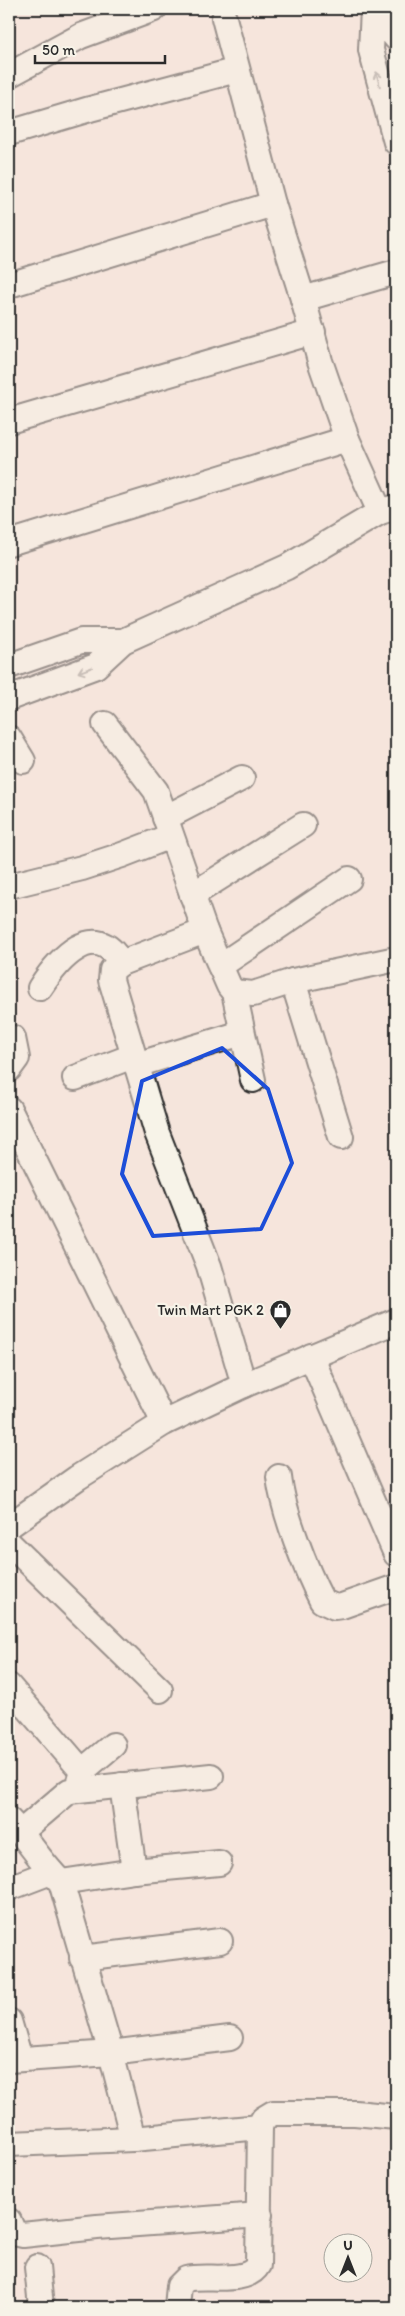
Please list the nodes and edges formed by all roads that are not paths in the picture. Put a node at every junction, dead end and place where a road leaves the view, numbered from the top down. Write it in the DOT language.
graph roads {
  1 [pos="154,9"];
  2 [pos="374,11"];
  3 [pos="224,18"];
  4 [pos="396,38"];
  5 [pos="237,70"];
  6 [pos="9,75"];
  7 [pos="391,104"];
  8 [pos="9,133"];
  9 [pos="396,142"];
  10 [pos="274,204"];
  11 [pos="396,272"];
  12 [pos="9,285"];
  13 [pos="303,299"];
  14 [pos="313,332"];
  15 [pos="9,421"];
  16 [pos="347,438"];
  17 [pos="388,509"];
  18 [pos="9,543"];
  19 [pos="123,641"];
  20 [pos="9,666"];
  21 [pos="9,698"];
  22 [pos="105,724"];
  23 [pos="9,738"];
  24 [pos="23,762"];
  25 [pos="242,778"];
  26 [pos="303,824"];
  27 [pos="168,827"];
  28 [pos="349,879"];
  29 [pos="9,886"];
  30 [pos="192,895"];
  31 [pos="205,930"];
  32 [pos="396,959"];
  33 [pos="121,963"];
  34 [pos="220,966"];
  35 [pos="293,981"];
  36 [pos="40,988"];
  37 [pos="234,992"];
  38 [pos="242,1033"];
  39 [pos="13,1038"];
  40 [pos="135,1061"];
  41 [pos="9,1069"];
  42 [pos="75,1078"];
  43 [pos="253,1080"];
  44 [pos="9,1109"];
  45 [pos="341,1137"];
  46 [pos="395,1325"];
  47 [pos="311,1356"];
  48 [pos="244,1385"];
  49 [pos="164,1423"];
  50 [pos="279,1477"];
  51 [pos="9,1526"];
  52 [pos="9,1543"];
  53 [pos="396,1554"];
  54 [pos="396,1586"];
  55 [pos="9,1686"];
  56 [pos="160,1690"];
  57 [pos="113,1745"];
  58 [pos="211,1776"];
  59 [pos="80,1780"];
  60 [pos="122,1785"];
  61 [pos="15,1826"];
  62 [pos="219,1863"];
  63 [pos="134,1871"];
  64 [pos="56,1877"];
  65 [pos="9,1888"];
  66 [pos="220,1940"];
  67 [pos="82,1958"];
  68 [pos="9,2021"];
  69 [pos="230,2038"];
  70 [pos="111,2053"];
  71 [pos="14,2059"];
  72 [pos="396,2117"];
  73 [pos="260,2127"];
  74 [pos="133,2139"];
  75 [pos="9,2144"];
  76 [pos="260,2215"];
  77 [pos="9,2221"];
  78 [pos="37,2268"];
  79 [pos="41,2307"];
  80 [pos="177,2307"];
  1 -- 6 [label="street"];
  2 -- 4 [label="street"];
  7 -- 2 [label="street, one-way"];
  3 -- 5 [label="street"];
  5 -- 8 [label="street"];
  5 -- 10 [label="street"];
  7 -- 9 [label="street"];
  10 -- 12 [label="street"];
  10 -- 13 [label="street"];
  11 -- 13 [label="street"];
  13 -- 14 [label="street"];
  14 -- 15 [label="street"];
  14 -- 16 [label="street"];
  16 -- 17 [label="street"];
  16 -- 18 [label="street"];
  17 -- 19 [label="street"];
  19 -- 20 [label="street"];
  19 -- 21 [label="street, one-way"];
  22 -- 27 [label="street"];
  23 -- 24 [label="street"];
  25 -- 27 [label="street"];
  26 -- 30 [label="street"];
  27 -- 29 [label="street"];
  27 -- 30 [label="street"];
  28 -- 34 [label="street"];
  30 -- 31 [label="street"];
  31 -- 33 [label="street"];
  31 -- 34 [label="street"];
  32 -- 35 [label="street"];
  33 -- 36 [label="street"];
  33 -- 40 [label="street"];
  34 -- 37 [label="street"];
  35 -- 37 [label="street"];
  35 -- 45 [label="street"];
  37 -- 38 [label="street"];
  38 -- 40 [label="street"];
  38 -- 43 [label="street"];
  39 -- 41 [label="street"];
  40 -- 42 [label="street"];
  40 -- 48 [label="street"];
  44 -- 49 [label="street"];
  46 -- 47 [label="street"];
  47 -- 48 [label="street"];
  47 -- 53 [label="street"];
  48 -- 49 [label="street"];
  49 -- 51 [label="street"];
  50 -- 54 [label="street"];
  52 -- 56 [label="street"];
  55 -- 59 [label="street"];
  57 -- 59 [label="street"];
  58 -- 60 [label="street"];
  59 -- 60 [label="street"];
  59 -- 61 [label="street"];
  60 -- 63 [label="street"];
  61 -- 64 [label="street"];
  62 -- 63 [label="street"];
  63 -- 64 [label="street"];
  64 -- 65 [label="street"];
  64 -- 67 [label="street"];
  66 -- 67 [label="street"];
  67 -- 70 [label="street"];
  68 -- 71 [label="street"];
  69 -- 70 [label="street"];
  70 -- 71 [label="street"];
  70 -- 74 [label="street"];
  72 -- 73 [label="street"];
  73 -- 74 [label="street"];
  73 -- 76 [label="street"];
  74 -- 75 [label="street"];
  76 -- 77 [label="street"];
  76 -- 80 [label="street"];
  78 -- 79 [label="street"];
}
